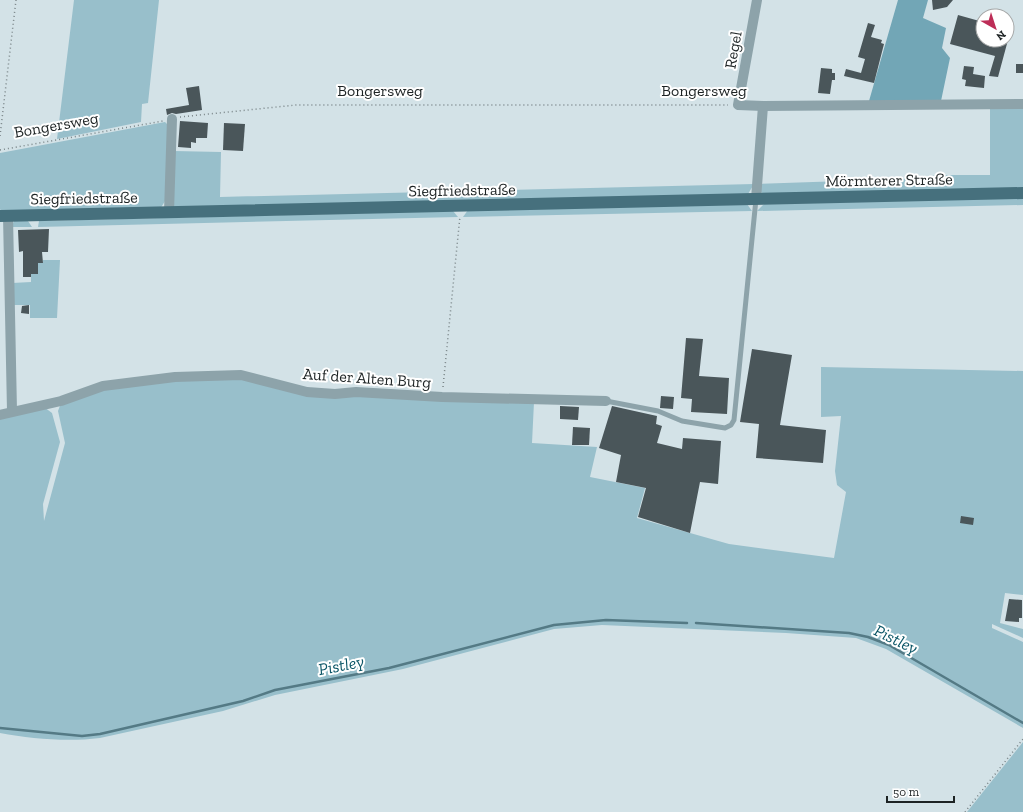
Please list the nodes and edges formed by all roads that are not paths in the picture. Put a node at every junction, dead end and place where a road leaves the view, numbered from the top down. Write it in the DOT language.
graph roads {
  1 [pos="757,0"];
  2 [pos="738,104"];
  3 [pos="1023,104"];
  4 [pos="764,106"];
  5 [pos="172,119"];
  6 [pos="1023,193"];
  7 [pos="756,199"];
  8 [pos="169,212"];
  9 [pos="4,216"];
  10 [pos="606,401"];
  11 [pos="12,411"];
  12 [pos="0,414"];
  1 -- 2 [label="street, Regel"];
  2 -- 4 [label="street, Bongersweg"];
  3 -- 4 [label="street, Bongersweg"];
  4 -- 7 [label="street, Bongersweg"];
  5 -- 8 [label="street"];
  6 -- 7 [label="main road, Mörmterer Straße"];
  7 -- 8 [label="main road, Siegfriedstraße"];
  7 -- 10 [label="lane"];
  8 -- 9 [label="main road, Siegfriedstraße"];
  9 -- 11 [label="street"];
  10 -- 11 [label="street, Auf der Alten Burg"];
  11 -- 12 [label="street, Auf der Alten Burg"];
}
